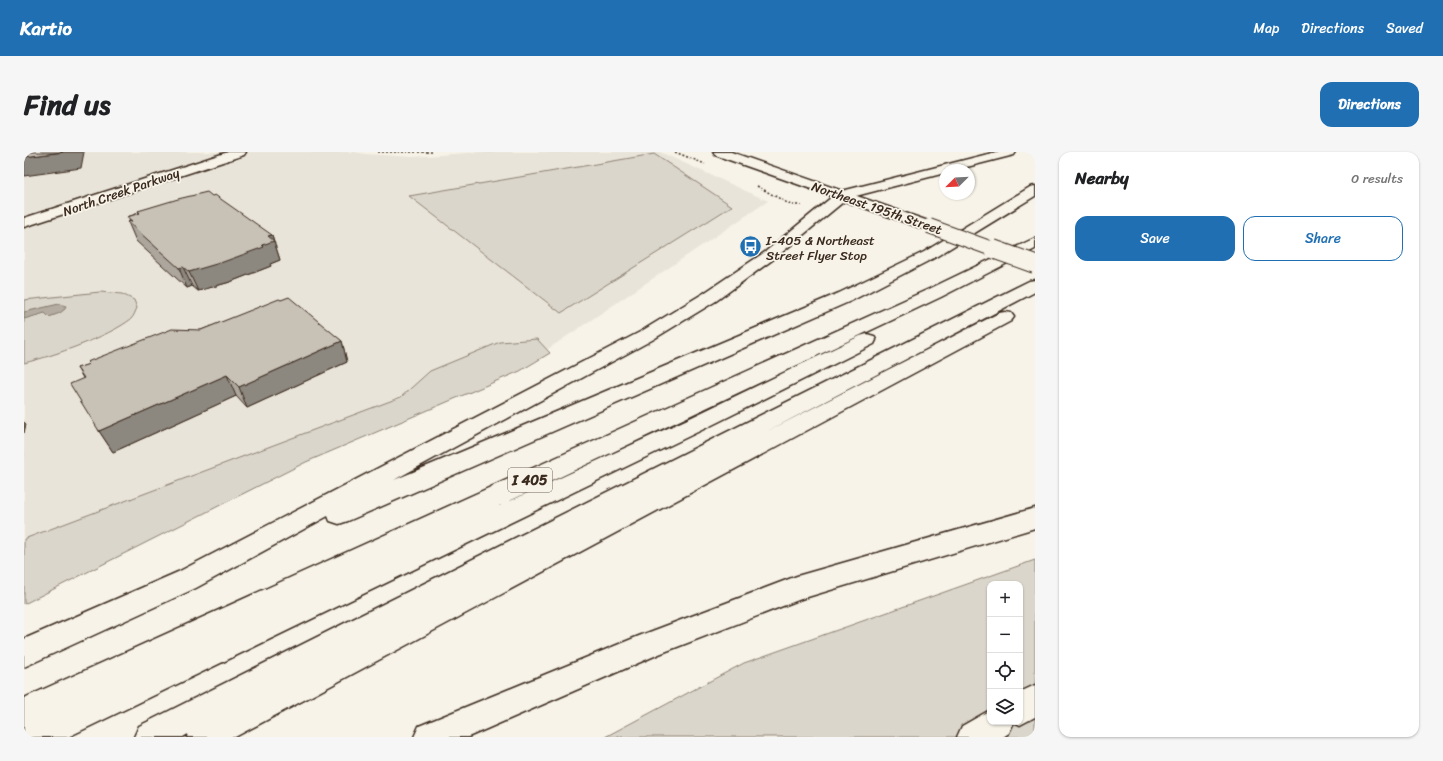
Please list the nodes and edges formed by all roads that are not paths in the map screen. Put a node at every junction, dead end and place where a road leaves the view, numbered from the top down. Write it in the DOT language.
graph roads {
  1 [pos="240,152"];
  2 [pos="719,152"];
  3 [pos="1010,152"];
  4 [pos="1035,190"];
  5 [pos="843,195"];
  6 [pos="24,223"];
  7 [pos="1035,244"];
  8 [pos="1035,257"];
  9 [pos="1035,264"];
  10 [pos="1035,285"];
  11 [pos="1035,299"];
  12 [pos="1035,518"];
  13 [pos="187,580"];
  14 [pos="24,653"];
  15 [pos="1035,700"];
  16 [pos="1023,707"];
  17 [pos="24,714"];
  18 [pos="993,725"];
  19 [pos="34,737"];
  20 [pos="150,737"];
  21 [pos="203,737"];
  22 [pos="430,737"];
  23 [pos="973,737"];
  1 -- 6 [label="main road, North Creek Parkway"];
  2 -- 5 [label="main road, Northeast 195th Street"];
  3 -- 5 [label="main road"];
  4 -- 13 [label="main road"];
  5 -- 9 [label="main road, Northeast 195th Street, bridge"];
  5 -- 13 [label="main road"];
  7 -- 17 [label="main road, I 405"];
  8 -- 19 [label="main road, I 405"];
  10 -- 20 [label="main road"];
  11 -- 21 [label="main road"];
  12 -- 22 [label="main road"];
  13 -- 14 [label="main road"];
  15 -- 16 [label="main road"];
  18 -- 23 [label="main road"];
}
